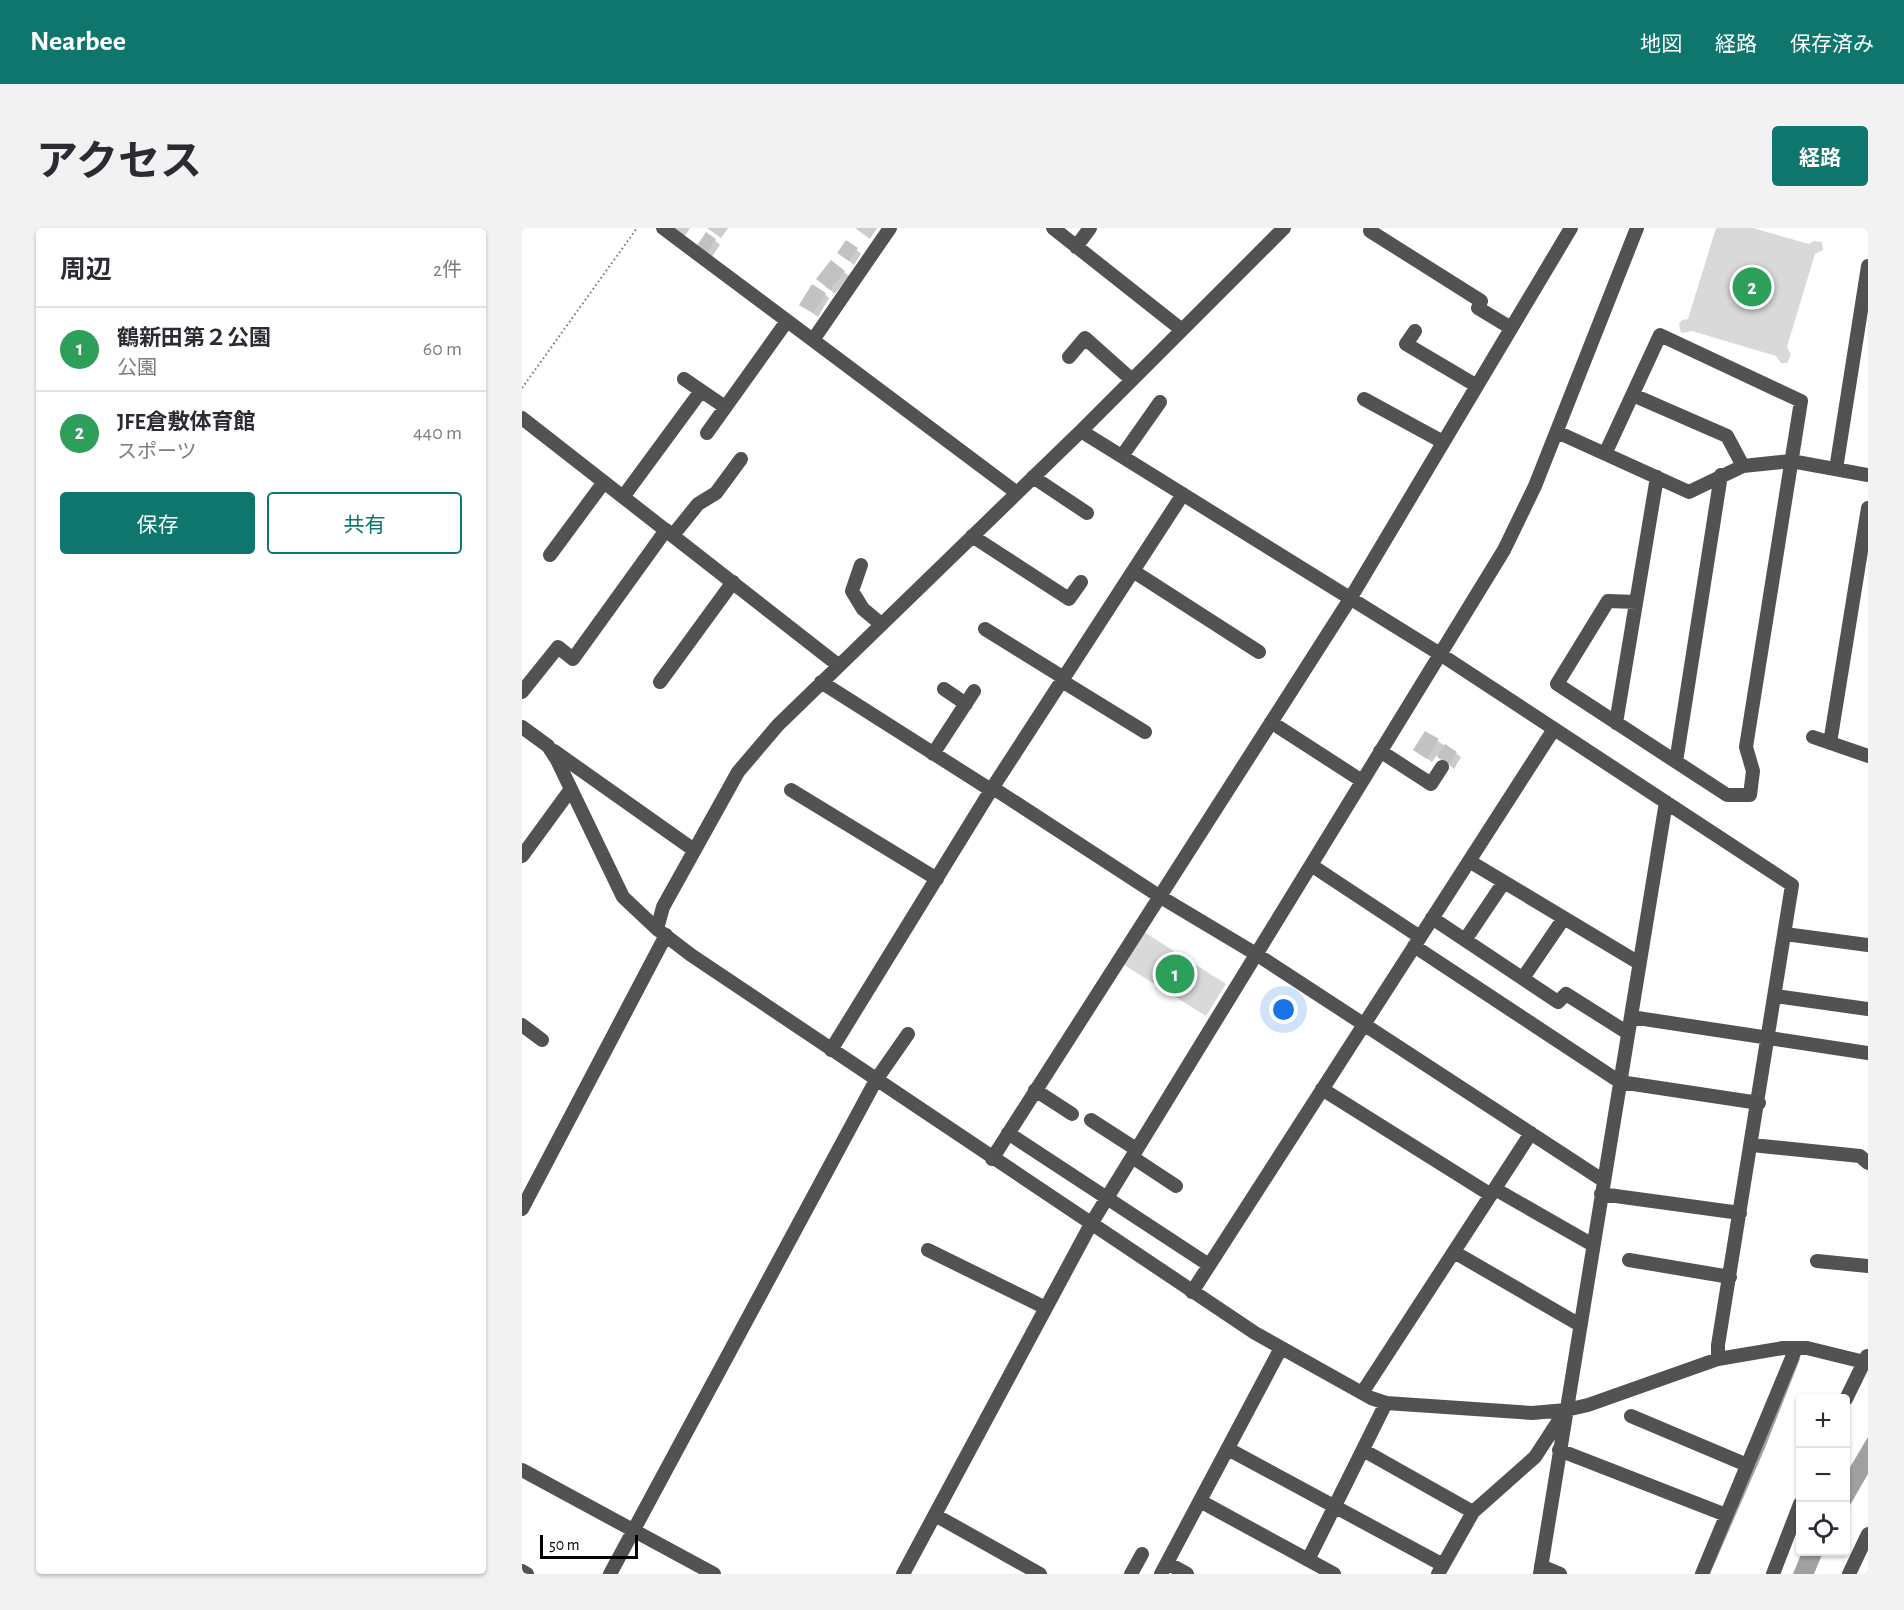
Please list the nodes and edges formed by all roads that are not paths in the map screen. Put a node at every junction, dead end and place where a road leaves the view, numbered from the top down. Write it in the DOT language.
graph roads {
  1 [pos="663,228"];
  2 [pos="890,228"];
  3 [pos="1053,228"];
  4 [pos="1090,228"];
  5 [pos="1284,228"];
  6 [pos="1571,228"];
  7 [pos="1637,228"];
  8 [pos="1370,231"];
  9 [pos="1076,247"];
  10 [pos="1868,266"];
  11 [pos="787,321"];
  12 [pos="1511,328"];
  13 [pos="1182,330"];
  14 [pos="1414,331"];
  15 [pos="813,340"];
  16 [pos="1069,357"];
  17 [pos="684,379"];
  18 [pos="1132,380"];
  19 [pos="1477,386"];
  20 [pos="701,390"];
  21 [pos="1633,395"];
  22 [pos="1364,399"];
  23 [pos="1160,402"];
  24 [pos="725,407"];
  25 [pos="522,418"];
  26 [pos="1081,431"];
  27 [pos="1557,432"];
  28 [pos="706,433"];
  29 [pos="1443,442"];
  30 [pos="1605,454"];
  31 [pos="1122,456"];
  32 [pos="741,459"];
  33 [pos="1791,461"];
  34 [pos="1743,465"];
  35 [pos="1836,469"];
  36 [pos="1868,475"];
  37 [pos="1721,476"];
  38 [pos="1033,477"];
  39 [pos="1657,477"];
  40 [pos="604,482"];
  41 [pos="1017,493"];
  42 [pos="1183,494"];
  43 [pos="623,497"];
  44 [pos="1868,508"];
  45 [pos="1087,513"];
  46 [pos="669,532"];
  47 [pos="972,536"];
  48 [pos="550,555"];
  49 [pos="861,565"];
  50 [pos="1133,571"];
  51 [pos="733,582"];
  52 [pos="1081,582"];
  53 [pos="1350,599"];
  54 [pos="1636,602"];
  55 [pos="881,624"];
  56 [pos="985,629"];
  57 [pos="1259,652"];
  58 [pos="1440,654"];
  59 [pos="838,665"];
  60 [pos="1063,679"];
  61 [pos="660,682"];
  62 [pos="820,682"];
  63 [pos="944,689"];
  64 [pos="974,691"];
  65 [pos="522,692"];
  66 [pos="966,704"];
  67 [pos="1271,722"];
  68 [pos="1617,723"];
  69 [pos="522,727"];
  70 [pos="1554,729"];
  71 [pos="1145,732"];
  72 [pos="1813,737"];
  73 [pos="1830,743"];
  74 [pos="548,746"];
  75 [pos="1380,751"];
  76 [pos="933,754"];
  77 [pos="1868,756"];
  78 [pos="1676,762"];
  79 [pos="1442,767"];
  80 [pos="1362,782"];
  81 [pos="571,789"];
  82 [pos="992,789"];
  83 [pos="791,790"];
  84 [pos="1666,802"];
  85 [pos="694,850"];
  86 [pos="522,856"];
  87 [pos="1469,861"];
  88 [pos="1311,865"];
  89 [pos="937,879"];
  90 [pos="1504,882"];
  91 [pos="1159,896"];
  92 [pos="1432,918"];
  93 [pos="1564,918"];
  94 [pos="661,932"];
  95 [pos="1785,934"];
  96 [pos="1466,940"];
  97 [pos="1417,941"];
  98 [pos="1868,945"];
  99 [pos="1256,954"];
  100 [pos="1640,963"];
  101 [pos="1523,978"];
  102 [pos="1775,996"];
  103 [pos="1868,1009"];
  104 [pos="1631,1017"];
  105 [pos="522,1025"];
  106 [pos="1363,1025"];
  107 [pos="1628,1033"];
  108 [pos="908,1034"];
  109 [pos="1769,1037"];
  110 [pos="542,1040"];
  111 [pos="831,1050"];
  112 [pos="1868,1053"];
  113 [pos="876,1080"];
  114 [pos="1620,1082"];
  115 [pos="1322,1089"];
  116 [pos="1035,1090"];
  117 [pos="1759,1103"];
  118 [pos="1072,1114"];
  119 [pos="1091,1120"];
  120 [pos="1008,1133"];
  121 [pos="1531,1134"];
  122 [pos="1752,1145"];
  123 [pos="1134,1153"];
  124 [pos="992,1158"];
  125 [pos="1868,1163"];
  126 [pos="1176,1186"];
  127 [pos="1603,1187"];
  128 [pos="1493,1192"];
  129 [pos="1106,1199"];
  130 [pos="522,1209"];
  131 [pos="1740,1213"];
  132 [pos="1091,1224"];
  133 [pos="1593,1245"];
  134 [pos="928,1250"];
  135 [pos="1454,1252"];
  136 [pos="1629,1260"];
  137 [pos="1817,1261"];
  138 [pos="1209,1265"];
  139 [pos="1868,1266"];
  140 [pos="1730,1277"];
  141 [pos="1192,1292"];
  142 [pos="1046,1308"];
  143 [pos="1580,1325"];
  144 [pos="1281,1348"];
  145 [pos="1796,1348"];
  146 [pos="1718,1359"];
  147 [pos="1867,1359"];
  148 [pos="1362,1393"];
  149 [pos="1848,1394"];
  150 [pos="1386,1403"];
  151 [pos="1566,1410"];
  152 [pos="1631,1416"];
  153 [pos="1228,1449"];
  154 [pos="1363,1450"];
  155 [pos="1559,1450"];
  156 [pos="1747,1465"];
  157 [pos="522,1470"];
  158 [pos="1200,1501"];
  159 [pos="1335,1506"];
  160 [pos="1473,1512"];
  161 [pos="1796,1514"];
  162 [pos="935,1515"];
  163 [pos="1726,1515"];
  164 [pos="634,1530"];
  165 [pos="1868,1534"];
  166 [pos="1142,1554"];
  167 [pos="1308,1560"];
  168 [pos="1164,1569"];
  169 [pos="1440,1569"];
  170 [pos="1540,1570"];
  171 [pos="522,1571"];
  172 [pos="527,1574"];
  173 [pos="610,1574"];
  174 [pos="714,1574"];
  175 [pos="903,1574"];
  176 [pos="1040,1574"];
  177 [pos="1131,1574"];
  178 [pos="1187,1574"];
  179 [pos="1334,1574"];
  180 [pos="1560,1574"];
  181 [pos="1702,1574"];
  182 [pos="1773,1574"];
  183 [pos="1849,1574"];
  1 -- 11 [label="street"];
  2 -- 15 [label="street"];
  3 -- 9 [label="street"];
  4 -- 9 [label="street"];
  5 -- 13 [label="street"];
  6 -- 12 [label="street"];
  7 -- 27 [label="street"];
  8 -- 12 [label="street"];
  9 -- 13 [label="street"];
  10 -- 35 [label="street"];
  11 -- 15 [label="street"];
  11 -- 24 [label="street"];
  12 -- 19 [label="street"];
  13 -- 18 [label="street"];
  14 -- 19 [label="street"];
  15 -- 41 [label="street"];
  16 -- 18 [label="street"];
  17 -- 20 [label="street"];
  18 -- 26 [label="street"];
  19 -- 29 [label="street"];
  20 -- 24 [label="street"];
  20 -- 43 [label="street"];
  21 -- 30 [label="street"];
  21 -- 33 [label="street"];
  21 -- 34 [label="street"];
  22 -- 29 [label="street"];
  23 -- 31 [label="street"];
  24 -- 28 [label="street"];
  25 -- 40 [label="street"];
  26 -- 31 [label="street"];
  26 -- 38 [label="street"];
  27 -- 30 [label="street"];
  27 -- 58 [label="street"];
  29 -- 53 [label="street"];
  30 -- 39 [label="street"];
  31 -- 42 [label="street"];
  32 -- 46 [label="street"];
  33 -- 34 [label="street"];
  33 -- 35 [label="street"];
  33 -- 78 [label="street"];
  34 -- 37 [label="street"];
  35 -- 36 [label="street"];
  37 -- 39 [label="street"];
  37 -- 78 [label="street"];
  38 -- 41 [label="street"];
  38 -- 45 [label="street"];
  39 -- 54 [label="street"];
  40 -- 43 [label="street"];
  40 -- 48 [label="street"];
  41 -- 47 [label="street"];
  42 -- 50 [label="street"];
  42 -- 53 [label="street"];
  43 -- 46 [label="street"];
  44 -- 73 [label="street"];
  46 -- 51 [label="street"];
  46 -- 65 [label="street"];
  47 -- 52 [label="street"];
  47 -- 55 [label="street"];
  49 -- 55 [label="street"];
  50 -- 57 [label="street"];
  50 -- 60 [label="street"];
  51 -- 59 [label="street"];
  51 -- 61 [label="street"];
  53 -- 58 [label="street"];
  53 -- 67 [label="street"];
  54 -- 68 [label="street"];
  54 -- 68 [label="street"];
  55 -- 59 [label="street"];
  56 -- 60 [label="street"];
  58 -- 70 [label="street"];
  58 -- 75 [label="street"];
  59 -- 62 [label="street"];
  60 -- 71 [label="street"];
  60 -- 82 [label="street"];
  62 -- 76 [label="street"];
  62 -- 85 [label="street"];
  63 -- 66 [label="street"];
  64 -- 66 [label="street"];
  66 -- 76 [label="street"];
  67 -- 80 [label="street"];
  67 -- 91 [label="street"];
  68 -- 78 [label="street"];
  69 -- 74 [label="street"];
  70 -- 84 [label="street"];
  70 -- 87 [label="street"];
  72 -- 73 [label="street"];
  73 -- 77 [label="street"];
  74 -- 81 [label="street"];
  74 -- 85 [label="street"];
  75 -- 79 [label="street"];
  75 -- 80 [label="street"];
  76 -- 82 [label="street"];
  80 -- 88 [label="street"];
  81 -- 86 [label="street"];
  81 -- 94 [label="street"];
  82 -- 89 [label="street"];
  82 -- 91 [label="street"];
  83 -- 89 [label="street"];
  84 -- 95 [label="street"];
  84 -- 100 [label="street"];
  85 -- 94 [label="street"];
  87 -- 90 [label="street"];
  87 -- 92 [label="street"];
  88 -- 97 [label="street"];
  88 -- 99 [label="street"];
  89 -- 111 [label="street"];
  90 -- 93 [label="street"];
  90 -- 96 [label="street"];
  91 -- 99 [label="street"];
  91 -- 116 [label="street"];
  92 -- 96 [label="street"];
  92 -- 97 [label="street"];
  93 -- 100 [label="street"];
  93 -- 101 [label="street"];
  94 -- 111 [label="street"];
  94 -- 130 [label="street"];
  95 -- 98 [label="street"];
  95 -- 102 [label="street"];
  96 -- 101 [label="street"];
  97 -- 106 [label="street"];
  97 -- 114 [label="street"];
  99 -- 106 [label="street"];
  99 -- 123 [label="street"];
  100 -- 104 [label="street"];
  101 -- 107 [label="street"];
  102 -- 103 [label="street"];
  102 -- 109 [label="street"];
  104 -- 107 [label="street"];
  104 -- 109 [label="street"];
  105 -- 110 [label="street"];
  106 -- 115 [label="street"];
  106 -- 121 [label="street"];
  107 -- 114 [label="street"];
  108 -- 113 [label="street"];
  109 -- 112 [label="street"];
  109 -- 117 [label="street"];
  111 -- 113 [label="street"];
  113 -- 124 [label="street"];
  113 -- 164 [label="street"];
  114 -- 117 [label="street"];
  114 -- 127 [label="street"];
  115 -- 128 [label="street"];
  115 -- 138 [label="street"];
  116 -- 118 [label="street"];
  116 -- 120 [label="street"];
  117 -- 122 [label="street"];
  119 -- 123 [label="street"];
  120 -- 124 [label="street"];
  120 -- 129 [label="street"];
  121 -- 127 [label="street"];
  121 -- 128 [label="street"];
  122 -- 125 [label="street"];
  122 -- 131 [label="street"];
  123 -- 126 [label="street"];
  123 -- 129 [label="street"];
  124 -- 132 [label="street"];
  127 -- 131 [label="street"];
  127 -- 133 [label="street"];
  128 -- 133 [label="street"];
  128 -- 135 [label="street"];
  129 -- 132 [label="street"];
  129 -- 138 [label="street"];
  131 -- 140 [label="street"];
  132 -- 141 [label="street"];
  132 -- 142 [label="street"];
  133 -- 143 [label="street"];
  134 -- 142 [label="street"];
  135 -- 143 [label="street"];
  135 -- 148 [label="street"];
  136 -- 140 [label="street"];
  137 -- 139 [label="street"];
  138 -- 141 [label="street"];
  140 -- 146 [label="street"];
  141 -- 144 [label="street"];
  142 -- 162 [label="street"];
  143 -- 151 [label="street"];
  144 -- 148 [label="street"];
  144 -- 153 [label="street"];
  145 -- 146 [label="street"];
  145 -- 147 [label="street"];
  145 -- 156 [label="street"];
  146 -- 151 [label="street"];
  147 -- 149 [label="street"];
  148 -- 150 [label="street"];
  150 -- 151 [label="street"];
  150 -- 154 [label="street"];
  151 -- 155 [label="street"];
  151 -- 160 [label="street"];
  152 -- 156 [label="street"];
  153 -- 158 [label="street"];
  153 -- 159 [label="street"];
  154 -- 159 [label="street"];
  154 -- 160 [label="street"];
  155 -- 163 [label="street"];
  155 -- 170 [label="street"];
  156 -- 163 [label="street"];
  157 -- 164 [label="street"];
  158 -- 167 [label="street"];
  158 -- 168 [label="street"];
  159 -- 167 [label="street"];
  159 -- 169 [label="street"];
  160 -- 169 [label="street"];
  161 -- 182 [label="street"];
  162 -- 175 [label="street"];
  162 -- 176 [label="street"];
  163 -- 181 [label="street"];
  164 -- 173 [label="street"];
  164 -- 174 [label="street"];
  165 -- 183 [label="street"];
  166 -- 177 [label="street"];
  167 -- 179 [label="street"];
  168 -- 178 [label="street"];
  170 -- 180 [label="street"];
  171 -- 172 [label="street"];
}
